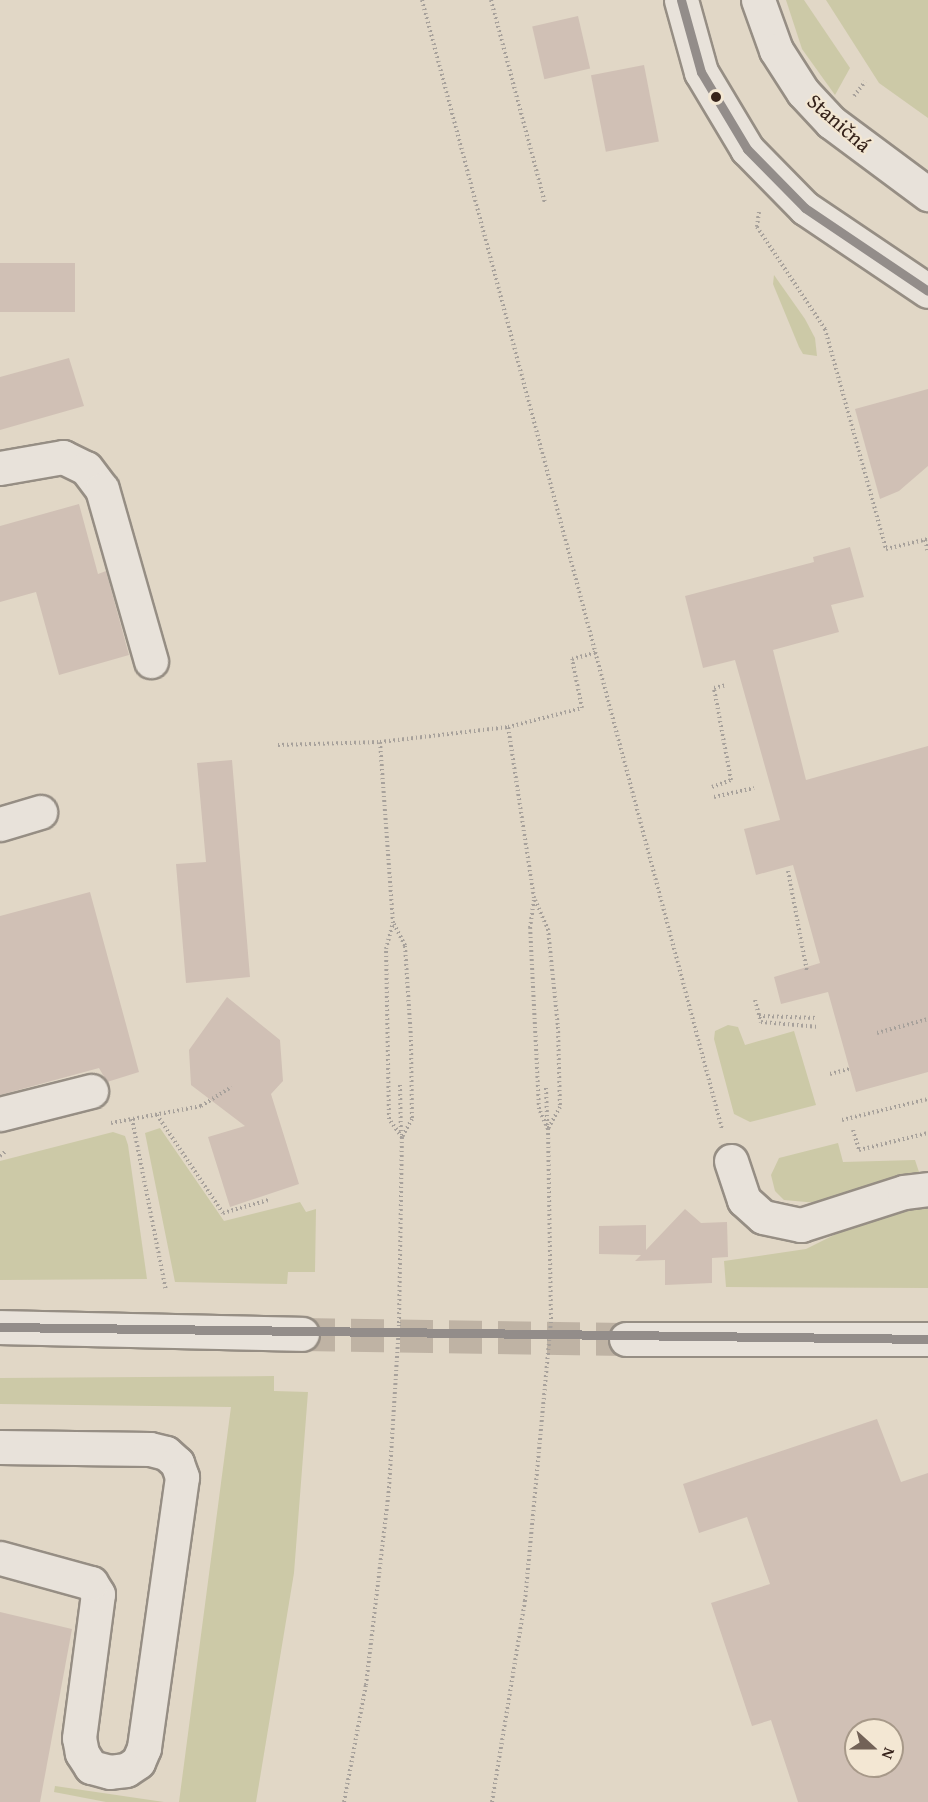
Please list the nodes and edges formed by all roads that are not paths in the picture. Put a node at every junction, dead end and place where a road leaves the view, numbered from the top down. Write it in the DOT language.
graph roads {
  1 [pos="681,0"];
  2 [pos="758,0"];
  3 [pos="928,194"];
  4 [pos="928,291"];
  5 [pos="0,468"];
  6 [pos="151,661"];
  7 [pos="40,812"];
  8 [pos="0,824"];
  9 [pos="91,1091"];
  10 [pos="0,1114"];
  11 [pos="731,1161"];
  12 [pos="928,1189"];
  13 [pos="0,1327"];
  14 [pos="302,1334"];
  15 [pos="626,1339"];
  16 [pos="928,1339"];
  17 [pos="0,1448"];
  18 [pos="0,1558"];
  1 -- 4 [label="street"];
  2 -- 3 [label="street, Staničná"];
  5 -- 6 [label="street"];
  7 -- 8 [label="street"];
  9 -- 10 [label="street"];
  11 -- 12 [label="street"];
  13 -- 14 [label="street"];
  15 -- 16 [label="street"];
  17 -- 18 [label="street"];
}
